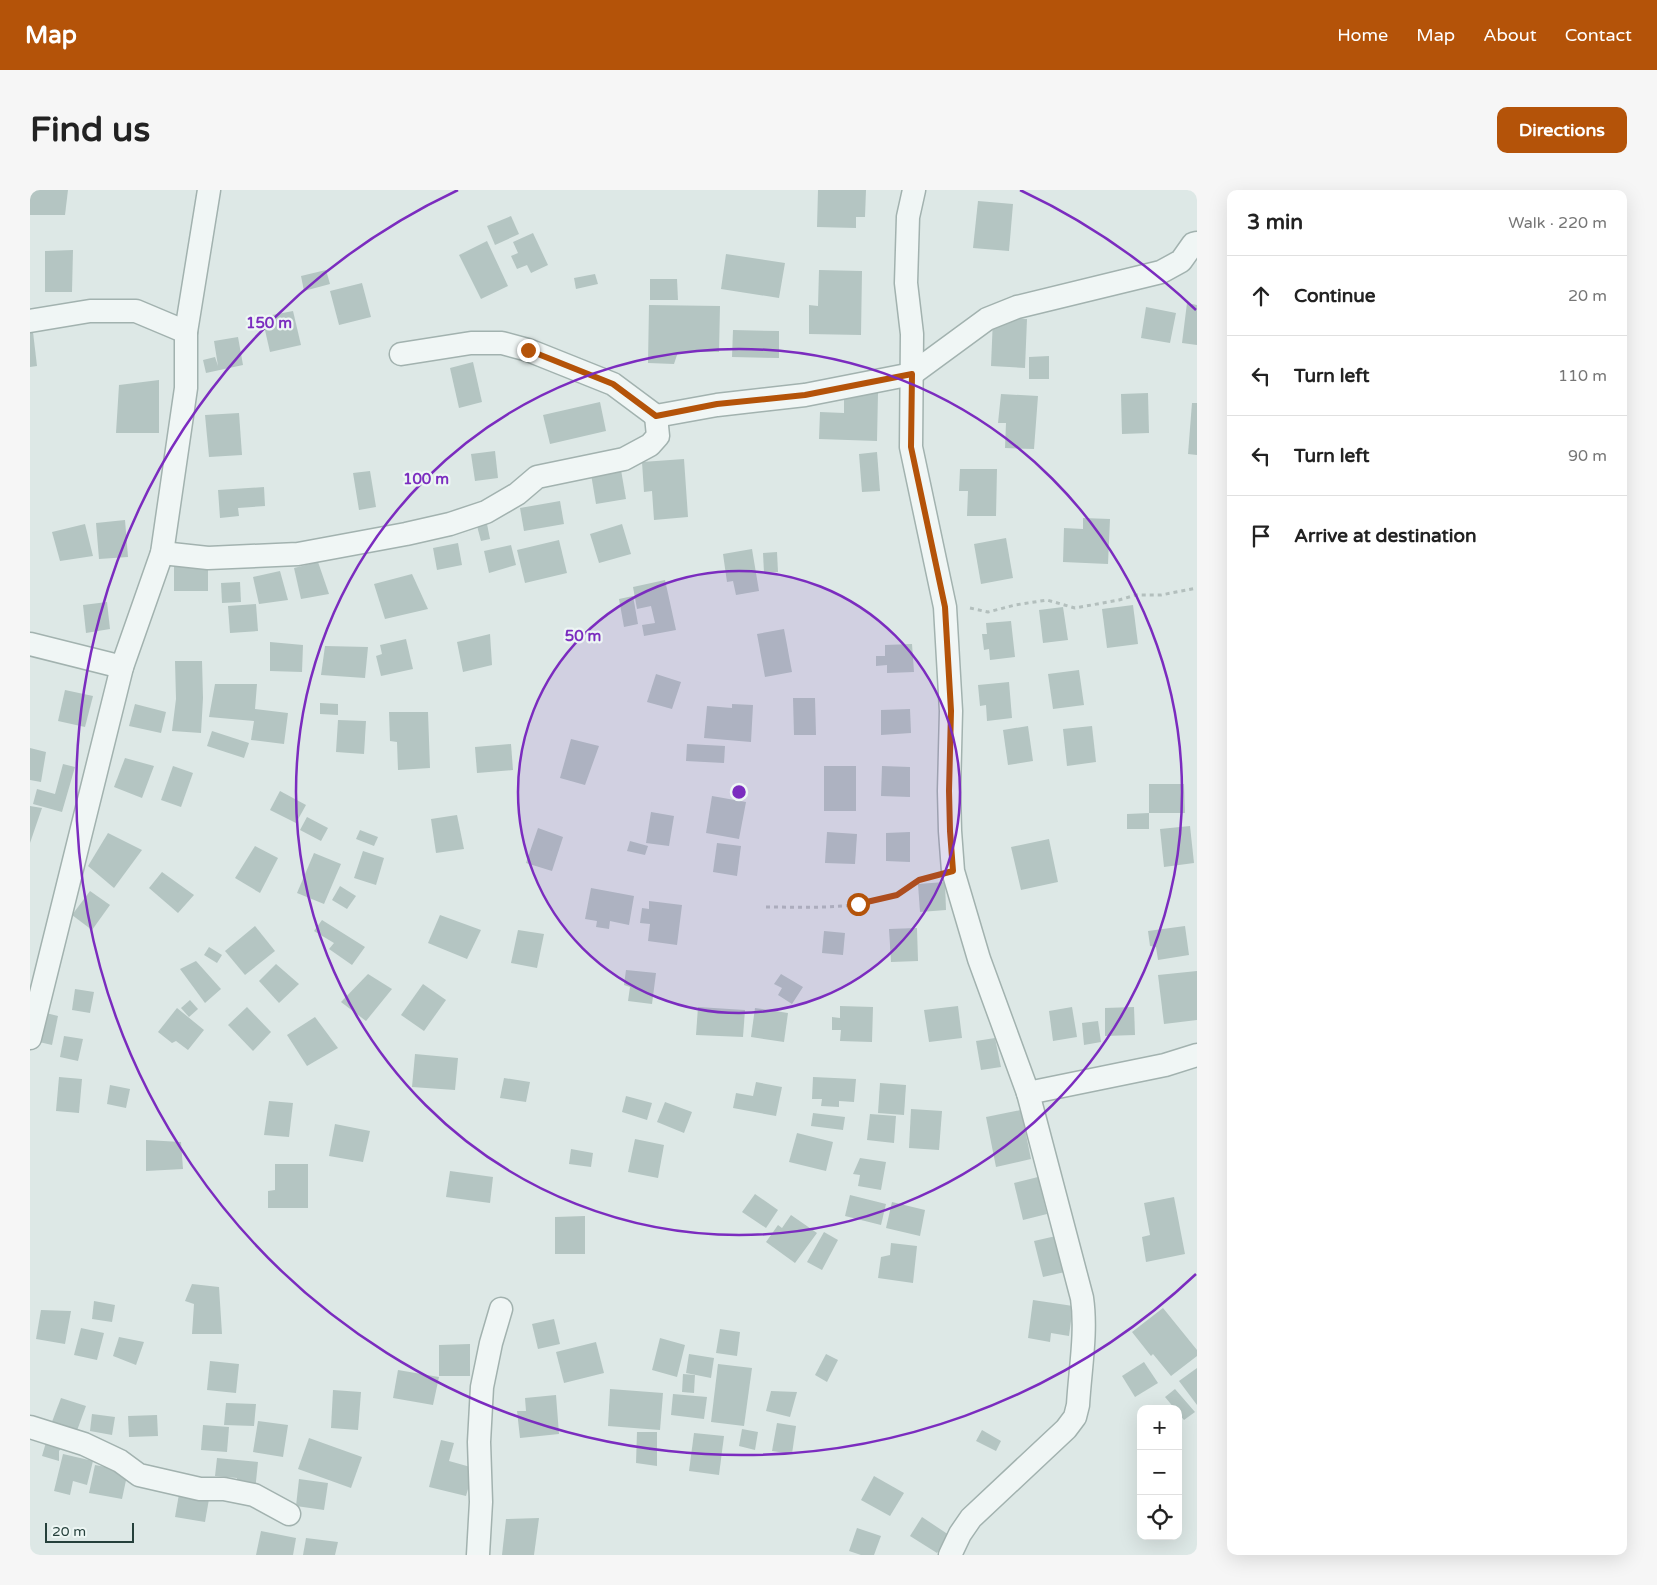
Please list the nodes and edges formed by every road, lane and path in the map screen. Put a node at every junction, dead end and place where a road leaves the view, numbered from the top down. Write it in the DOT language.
graph roads {
  1 [pos="209,190"];
  2 [pos="914,190"];
  3 [pos="1197,242"];
  4 [pos="30,322"];
  5 [pos="186,332"];
  6 [pos="402,354"];
  7 [pos="912,374"];
  8 [pos="656,416"];
  9 [pos="162,553"];
  10 [pos="1197,588"];
  11 [pos="945,607"];
  12 [pos="30,644"];
  13 [pos="122,667"];
  14 [pos="953,871"];
  15 [pos="766,907"];
  16 [pos="30,1038"];
  17 [pos="1197,1055"];
  18 [pos="1028,1093"];
  19 [pos="500,1309"];
  20 [pos="30,1427"];
  21 [pos="289,1514"];
  22 [pos="478,1555"];
  23 [pos="950,1555"];
  1 -- 5 [label="street"];
  2 -- 7 [label="street"];
  3 -- 7 [label="street"];
  4 -- 5 [label="street"];
  5 -- 9 [label="street"];
  6 -- 8 [label="street"];
  7 -- 8 [label="street"];
  7 -- 11 [label="street"];
  8 -- 9 [label="street"];
  9 -- 13 [label="street"];
  10 -- 11 [label="path"];
  11 -- 14 [label="street"];
  12 -- 13 [label="street"];
  13 -- 16 [label="street"];
  14 -- 15 [label="path"];
  14 -- 18 [label="street"];
  17 -- 18 [label="street"];
  18 -- 23 [label="street"];
  19 -- 22 [label="street"];
  20 -- 21 [label="street"];
}
